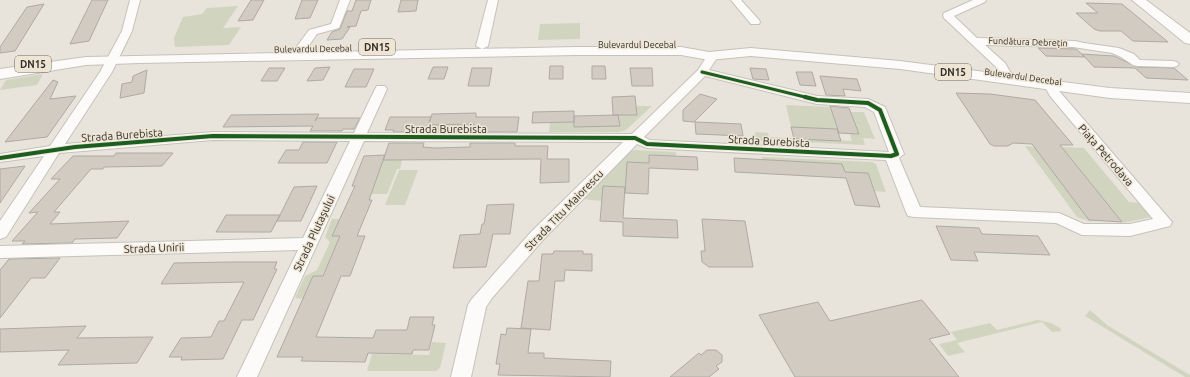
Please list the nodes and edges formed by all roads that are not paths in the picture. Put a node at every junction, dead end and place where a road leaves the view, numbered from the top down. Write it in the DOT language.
graph roads {
  1 [pos="135,0"];
  2 [pos="345,0"];
  3 [pos="492,0"];
  4 [pos="736,0"];
  5 [pos="981,0"];
  6 [pos="1138,0"];
  7 [pos="755,22"];
  8 [pos="1190,40"];
  9 [pos="974,41"];
  10 [pos="482,46"];
  11 [pos="301,49"];
  12 [pos="706,56"];
  13 [pos="113,58"];
  14 [pos="1173,64"];
  15 [pos="0,69"];
  16 [pos="0,74"];
  17 [pos="1006,75"];
  18 [pos="1050,85"];
  19 [pos="381,89"];
  20 [pos="1190,94"];
  21 [pos="1190,98"];
  22 [pos="358,137"];
  23 [pos="635,138"];
  24 [pos="55,149"];
  25 [pos="891,156"];
  26 [pos="0,158"];
  27 [pos="0,233"];
  28 [pos="309,244"];
  29 [pos="0,252"];
  30 [pos="247,377"];
  31 [pos="461,377"];
  1 -- 13 [label="street"];
  2 -- 11 [label="street"];
  3 -- 10 [label="street"];
  4 -- 7 [label="street"];
  5 -- 9 [label="street"];
  6 -- 8 [label="main road"];
  9 -- 14 [label="street, Fundătura Debrețin"];
  9 -- 17 [label="street"];
  10 -- 11 [label="main road, Bulevardul Decebal / DN15"];
  10 -- 12 [label="main road, Bulevardul Decebal / DN15"];
  11 -- 13 [label="main road, Bulevardul Decebal / DN15"];
  12 -- 13 [label="main road, Bulevardul Decebal / DN15"];
  12 -- 17 [label="main road, Bulevardul Decebal / DN15"];
  12 -- 18 [label="main road, Bulevardul Decebal / DN15"];
  12 -- 23 [label="street, Strada Titu Maiorescu"];
  12 -- 25 [label="street"];
  13 -- 15 [label="main road, Bulevardul Decebal / DN15"];
  13 -- 16 [label="main road, Bulevardul Decebal / DN15"];
  13 -- 24 [label="street"];
  17 -- 20 [label="main road, Bulevardul Decebal / DN15"];
  18 -- 21 [label="main road, Bulevardul Decebal / DN15"];
  18 -- 25 [label="street, Piața Petrodava"];
  19 -- 22 [label="street, Strada Plutașului"];
  22 -- 23 [label="street, Strada Burebista"];
  22 -- 24 [label="street, Strada Burebista"];
  22 -- 28 [label="street, Strada Plutașului"];
  23 -- 25 [label="street, Strada Burebista"];
  23 -- 31 [label="street, Strada Titu Maiorescu"];
  24 -- 26 [label="street, Strada Burebista"];
  24 -- 27 [label="street"];
  28 -- 29 [label="street, Strada Unirii"];
  28 -- 30 [label="street, Strada Plutașului"];
}
